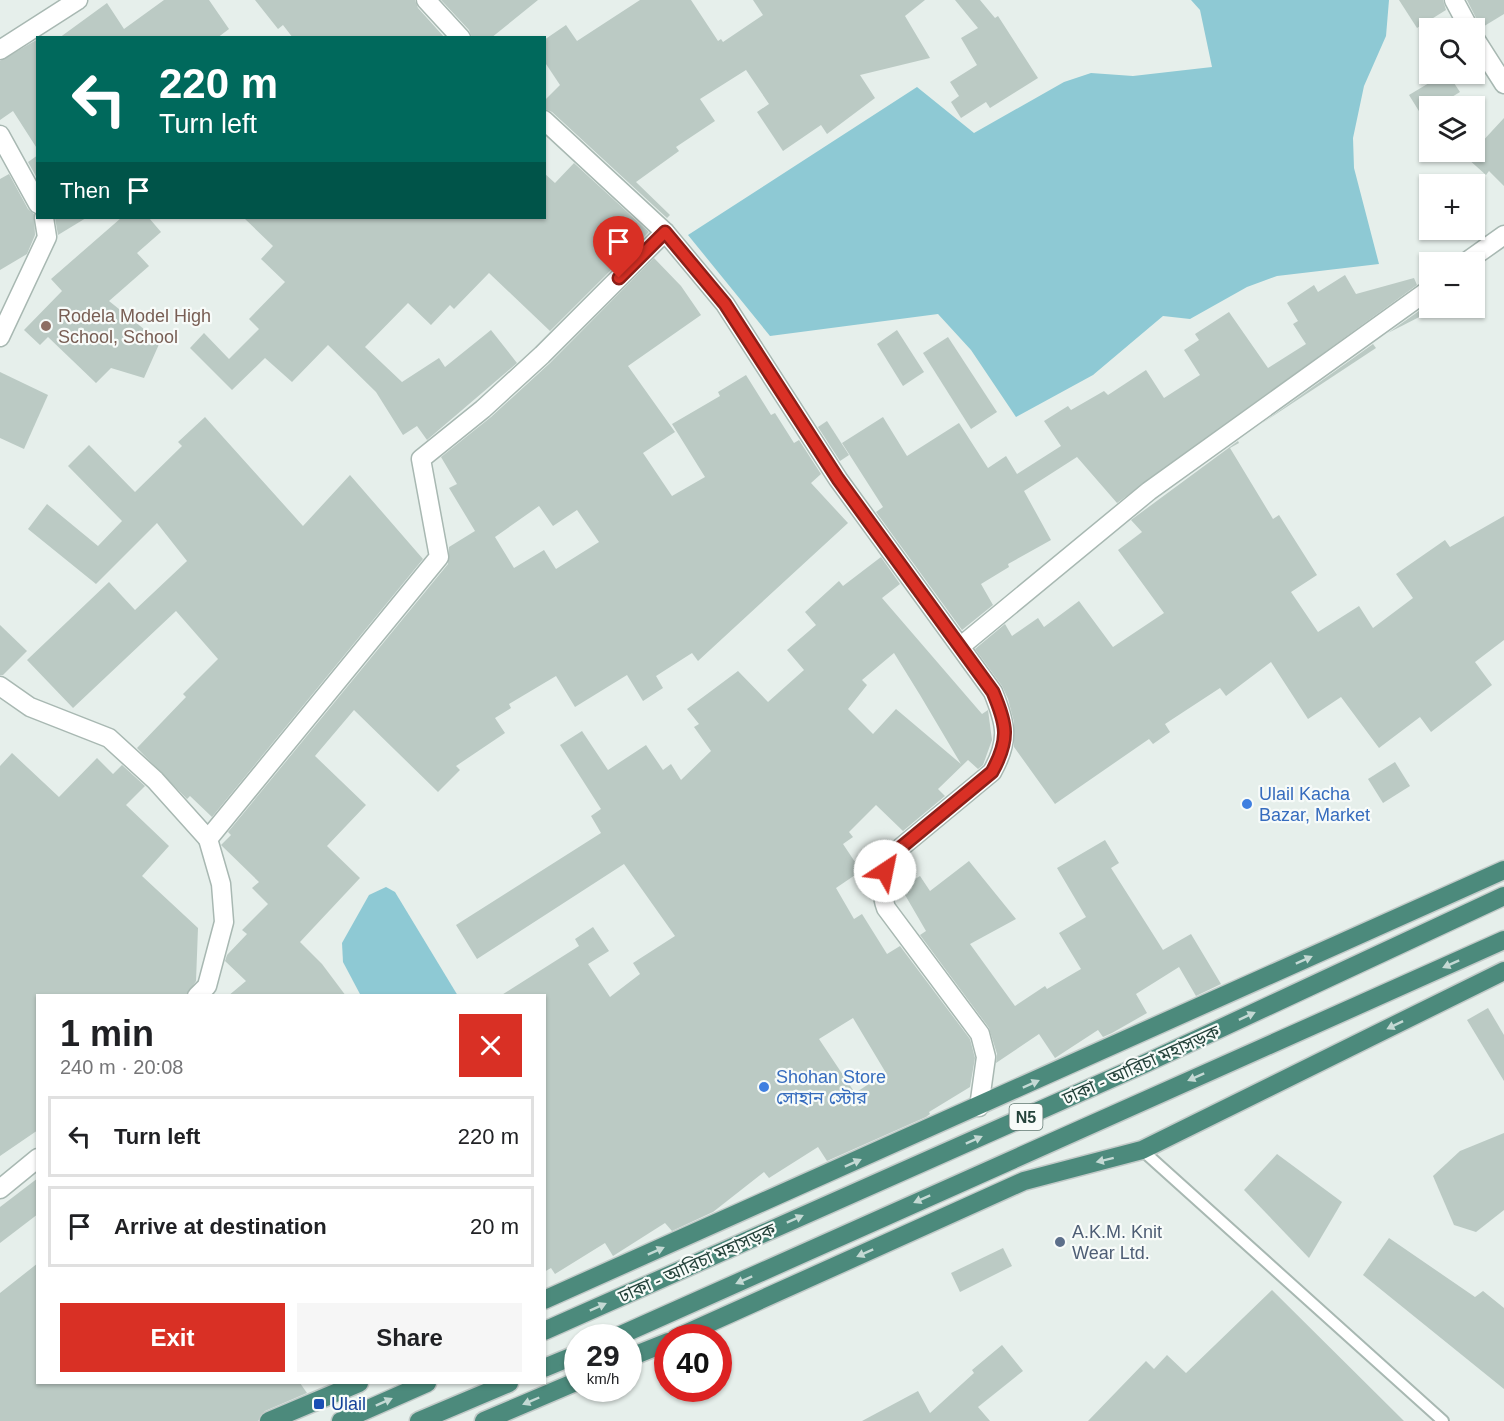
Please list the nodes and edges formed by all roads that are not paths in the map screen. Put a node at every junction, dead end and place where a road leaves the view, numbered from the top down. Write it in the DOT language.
graph roads {
  1 [pos="78,0"];
  2 [pos="426,0"];
  3 [pos="1454,0"];
  4 [pos="1464,18"];
  5 [pos="459,36"];
  6 [pos="0,50"];
  7 [pos="1485,54"];
  8 [pos="1504,84"];
  9 [pos="546,122"];
  10 [pos="0,135"];
  11 [pos="36,200"];
  12 [pos="44,219"];
  13 [pos="665,232"];
  14 [pos="1504,235"];
  15 [pos="1480,252"];
  16 [pos="1419,297"];
  17 [pos="0,337"];
  18 [pos="961,646"];
  19 [pos="0,686"];
  20 [pos="208,839"];
  21 [pos="1504,870"];
  22 [pos="1504,896"];
  23 [pos="1504,940"];
  24 [pos="1504,971"];
  25 [pos="198,994"];
  26 [pos="979,1107"];
  27 [pos="1142,1150"];
  28 [pos="36,1160"];
  29 [pos="0,1189"];
  30 [pos="546,1299"];
  31 [pos="706,1324"];
  32 [pos="642,1325"];
  33 [pos="546,1330"];
  34 [pos="564,1360"];
  35 [pos="546,1367"];
  36 [pos="355,1384"];
  37 [pos="425,1384"];
  38 [pos="507,1384"];
  39 [pos="564,1387"];
  40 [pos="269,1421"];
  41 [pos="341,1421"];
  42 [pos="419,1421"];
  43 [pos="484,1421"];
  44 [pos="1443,1421"];
  1 -- 6 [label="street"];
  2 -- 5 [label="street"];
  3 -- 4 [label="street"];
  7 -- 8 [label="street"];
  9 -- 13 [label="street"];
  10 -- 11 [label="street"];
  12 -- 17 [label="street"];
  13 -- 18 [label="street"];
  13 -- 20 [label="street"];
  14 -- 15 [label="street"];
  16 -- 18 [label="street"];
  18 -- 26 [label="street"];
  19 -- 20 [label="street"];
  20 -- 25 [label="street"];
  26 -- 21 [label="highway, one-way"];
  33 -- 22 [label="highway, ঢাকা - আরিচা মহাসড়ক / N5, one-way"];
  23 -- 32 [label="highway, ঢাকা - আরিচা মহাসড়ক / N5, one-way"];
  24 -- 27 [label="highway, one-way"];
  30 -- 26 [label="highway, one-way"];
  27 -- 31 [label="highway, one-way"];
  27 -- 44 [label="lane"];
  28 -- 29 [label="street"];
  34 -- 35 [label="highway"];
  36 -- 40 [label="highway"];
  41 -- 37 [label="highway, one-way"];
  38 -- 42 [label="highway"];
  39 -- 43 [label="highway, one-way"];
}
